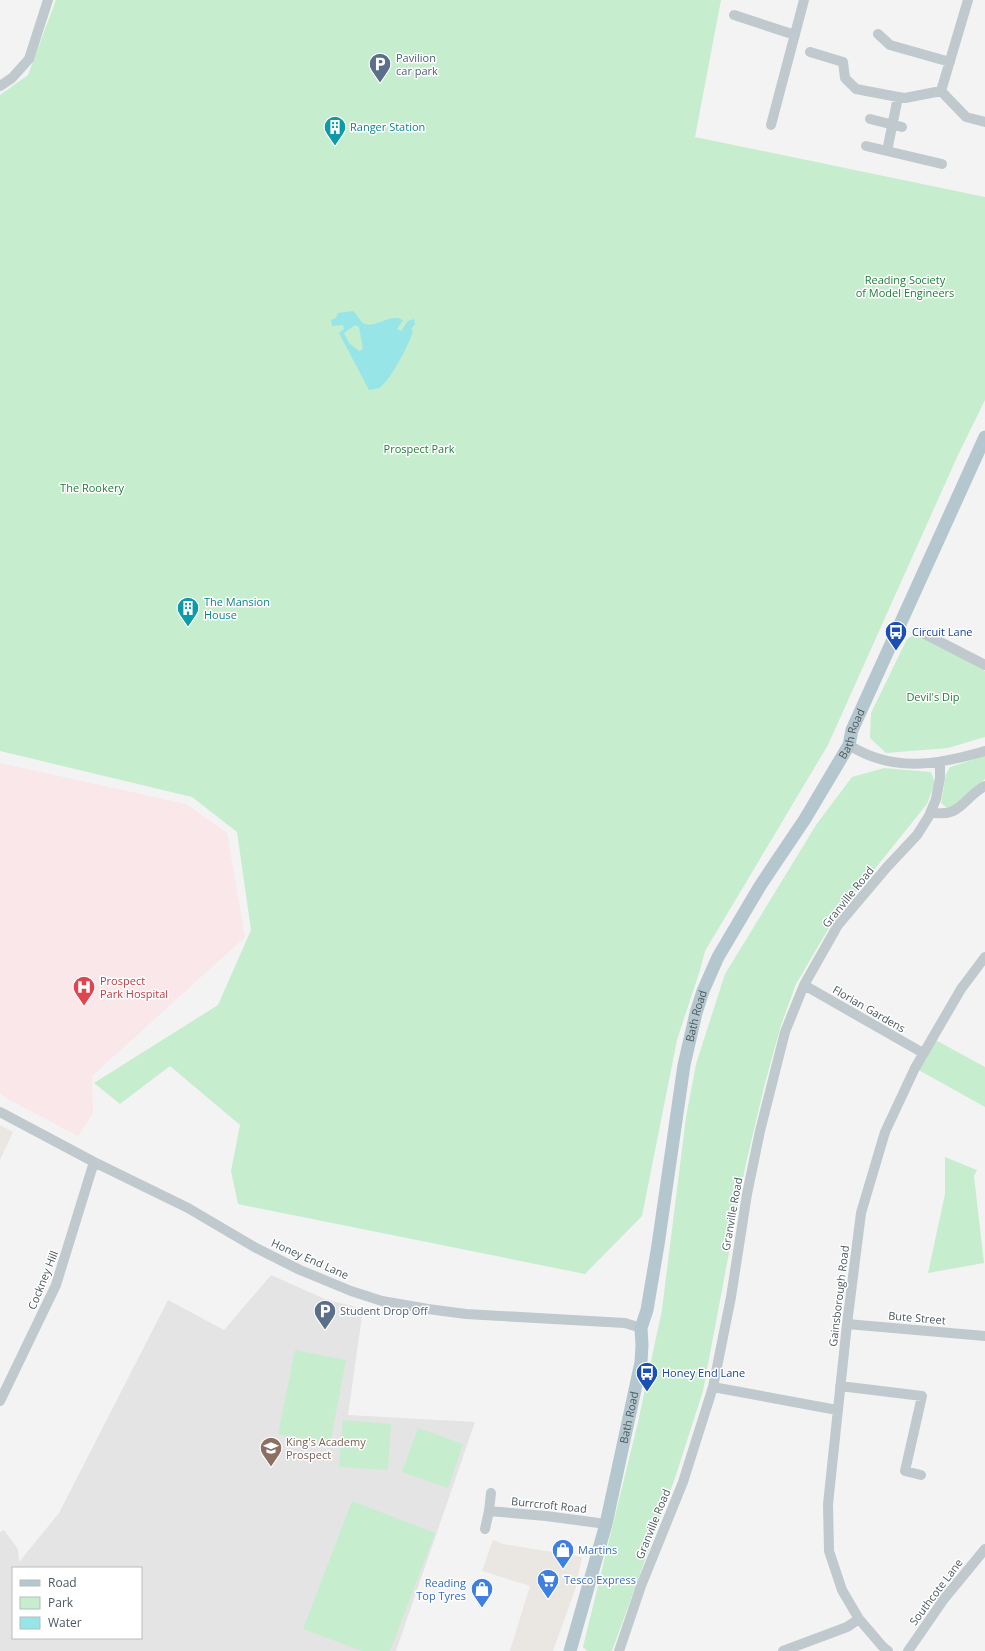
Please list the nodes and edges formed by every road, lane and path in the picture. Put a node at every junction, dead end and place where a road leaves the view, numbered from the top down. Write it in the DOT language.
graph roads {
  1 [pos="48,0"];
  2 [pos="804,0"];
  3 [pos="968,0"];
  4 [pos="734,15"];
  5 [pos="878,34"];
  6 [pos="795,36"];
  7 [pos="810,52"];
  8 [pos="950,62"];
  9 [pos="0,86"];
  10 [pos="941,91"];
  11 [pos="898,97"];
  12 [pos="870,120"];
  13 [pos="985,122"];
  14 [pos="771,125"];
  15 [pos="898,126"];
  16 [pos="866,146"];
  17 [pos="887,151"];
  18 [pos="942,164"];
  19 [pos="985,437"];
  20 [pos="924,633"];
  21 [pos="985,665"];
  22 [pos="848,745"];
  23 [pos="985,751"];
  24 [pos="940,762"];
  25 [pos="985,786"];
  26 [pos="931,812"];
  27 [pos="985,957"];
  28 [pos="804,985"];
  29 [pos="923,1053"];
  30 [pos="0,1112"];
  31 [pos="94,1162"];
  32 [pos="847,1324"];
  33 [pos="641,1328"];
  34 [pos="985,1336"];
  35 [pos="840,1386"];
  36 [pos="713,1387"];
  37 [pos="0,1401"];
  38 [pos="837,1410"];
  39 [pos="921,1475"];
  40 [pos="491,1493"];
  41 [pos="489,1511"];
  42 [pos="606,1524"];
  43 [pos="485,1529"];
  44 [pos="985,1549"];
  45 [pos="859,1619"];
  46 [pos="570,1651"];
  47 [pos="619,1651"];
  48 [pos="784,1651"];
  49 [pos="888,1651"];
  50 [pos="908,1651"];
  1 -- 9 [label="street"];
  2 -- 6 [label="street"];
  3 -- 8 [label="street"];
  4 -- 6 [label="street"];
  5 -- 8 [label="street"];
  6 -- 14 [label="street"];
  7 -- 11 [label="street"];
  8 -- 10 [label="street"];
  10 -- 11 [label="street"];
  10 -- 13 [label="street"];
  11 -- 15 [label="street"];
  12 -- 15 [label="street"];
  15 -- 17 [label="street"];
  16 -- 17 [label="street"];
  17 -- 18 [label="street"];
  19 -- 22 [label="main road, Bath Road"];
  20 -- 21 [label="street"];
  22 -- 24 [label="street"];
  22 -- 33 [label="main road, Bath Road"];
  23 -- 24 [label="street"];
  24 -- 26 [label="street, Granville Road"];
  25 -- 26 [label="street"];
  26 -- 28 [label="street, Granville Road"];
  27 -- 29 [label="street, Gainsborough Road"];
  28 -- 29 [label="street, Florian Gardens"];
  28 -- 36 [label="street, Granville Road"];
  29 -- 32 [label="street, Gainsborough Road"];
  30 -- 31 [label="street, Honey End Lane"];
  31 -- 33 [label="street, Honey End Lane"];
  31 -- 37 [label="street, Cockney Hill"];
  32 -- 34 [label="street, Bute Street"];
  32 -- 35 [label="street, Gainsborough Road"];
  33 -- 42 [label="main road, Bath Road"];
  35 -- 38 [label="street, Gainsborough Road"];
  35 -- 39 [label="street"];
  36 -- 38 [label="street"];
  36 -- 47 [label="street, Granville Road"];
  38 -- 45 [label="street, Gainsborough Road"];
  40 -- 41 [label="street"];
  41 -- 42 [label="street, Burrcroft Road"];
  41 -- 43 [label="street"];
  42 -- 46 [label="main road, Bath Road"];
  44 -- 50 [label="street, Southcote Lane"];
  45 -- 48 [label="street"];
  45 -- 49 [label="street, Gainsborough Road"];
}
